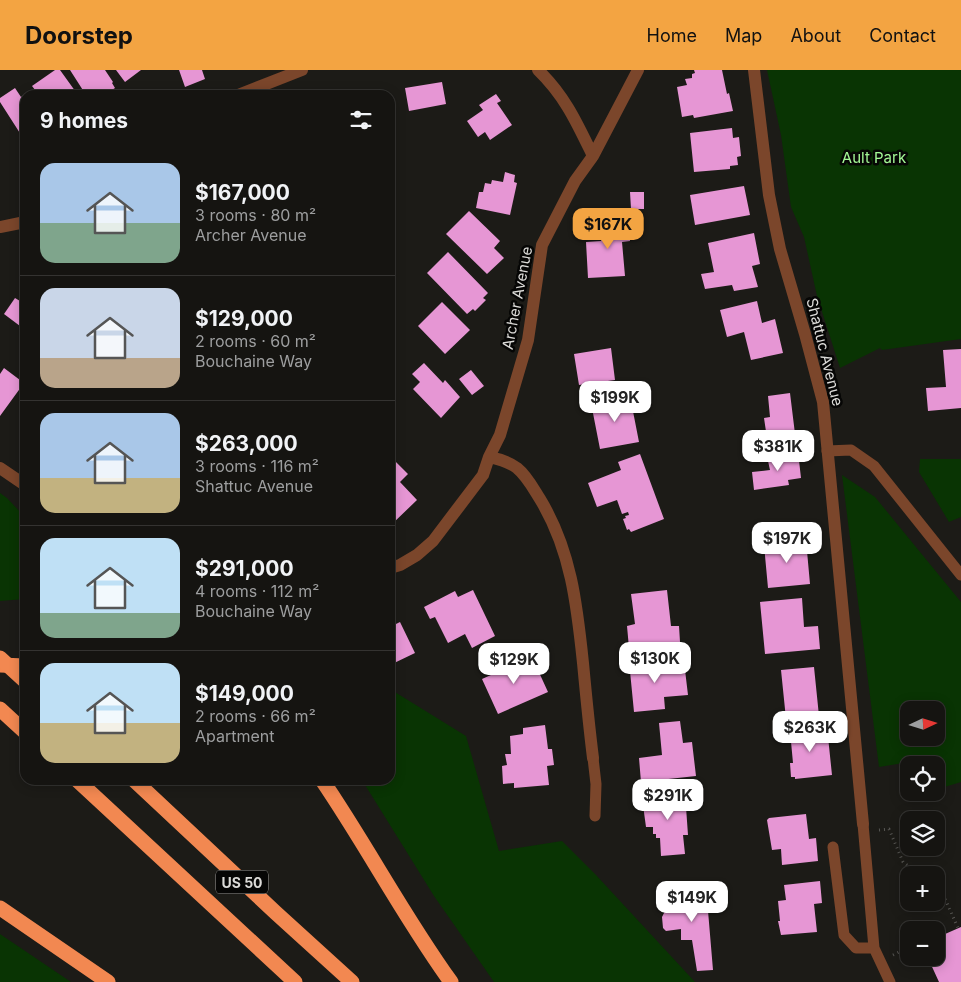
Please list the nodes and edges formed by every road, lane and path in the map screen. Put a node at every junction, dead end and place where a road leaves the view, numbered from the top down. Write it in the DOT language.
graph roads {
  1 [pos="302,70"];
  2 [pos="538,70"];
  3 [pos="638,70"];
  4 [pos="754,70"];
  5 [pos="251,90"];
  6 [pos="593,156"];
  7 [pos="20,223"];
  8 [pos="0,227"];
  9 [pos="827,451"];
  10 [pos="490,457"];
  11 [pos="0,468"];
  12 [pos="20,482"];
  13 [pos="395,566"];
  14 [pos="961,575"];
  15 [pos="0,658"];
  16 [pos="0,664"];
  17 [pos="20,666"];
  18 [pos="20,676"];
  19 [pos="0,709"];
  20 [pos="20,727"];
  21 [pos="592,758"];
  22 [pos="82,785"];
  23 [pos="139,785"];
  24 [pos="325,785"];
  25 [pos="595,816"];
  26 [pos="863,827"];
  27 [pos="833,847"];
  28 [pos="908,866"];
  29 [pos="945,899"];
  30 [pos="0,908"];
  31 [pos="958,928"];
  32 [pos="874,948"];
  33 [pos="108,982"];
  34 [pos="295,982"];
  35 [pos="352,982"];
  36 [pos="451,982"];
  37 [pos="890,982"];
  1 -- 5 [label="street"];
  2 -- 6 [label="street"];
  3 -- 6 [label="street, Archer Avenue"];
  4 -- 9 [label="street, Shattuc Avenue"];
  6 -- 10 [label="street, Archer Avenue"];
  7 -- 8 [label="street"];
  9 -- 14 [label="lane"];
  9 -- 26 [label="street, Shattuc Avenue"];
  10 -- 13 [label="street, Archer Avenue"];
  10 -- 21 [label="street"];
  11 -- 12 [label="street"];
  15 -- 18 [label="highway, bridge"];
  16 -- 17 [label="highway"];
  19 -- 20 [label="highway"];
  21 -- 25 [label="lane"];
  22 -- 34 [label="highway, US 50"];
  23 -- 35 [label="highway, US 50"];
  24 -- 36 [label="highway"];
  26 -- 28 [label="path"];
  26 -- 32 [label="lane"];
  27 -- 32 [label="lane"];
  29 -- 31 [label="path"];
  30 -- 33 [label="highway"];
  32 -- 37 [label="lane"];
}
